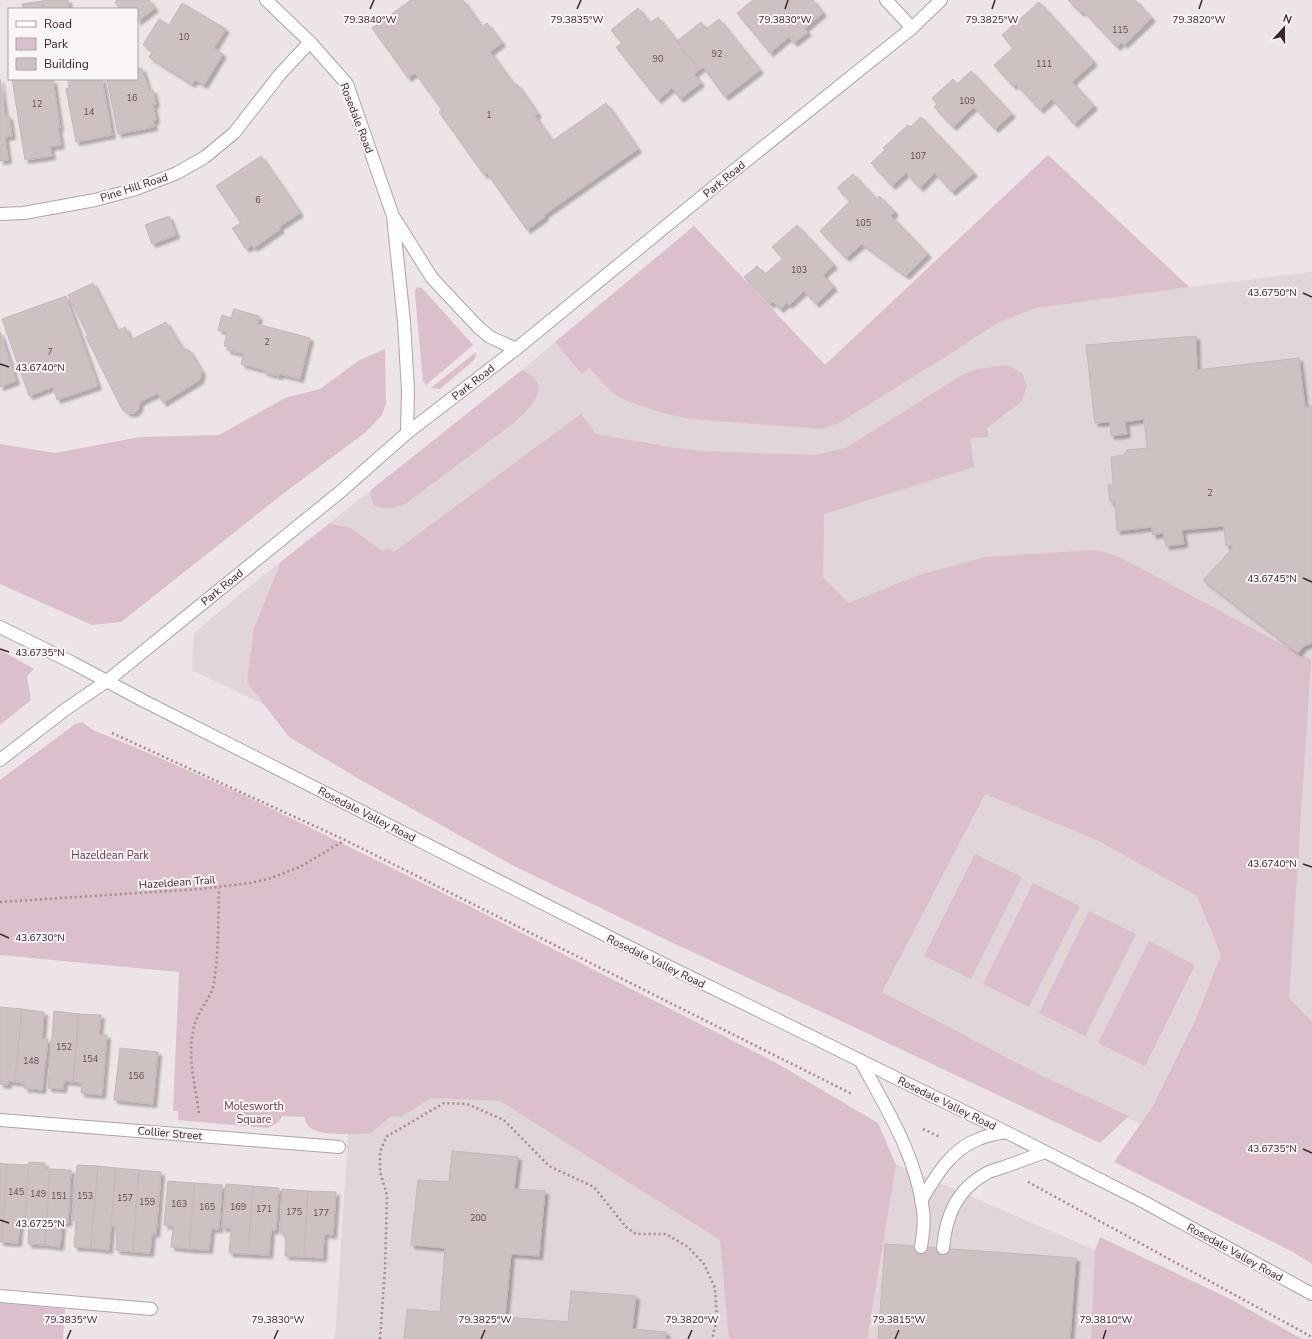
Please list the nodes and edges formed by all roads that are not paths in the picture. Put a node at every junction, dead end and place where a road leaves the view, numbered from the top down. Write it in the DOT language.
graph roads {
  1 [pos="266,0"];
  2 [pos="886,0"];
  3 [pos="941,0"];
  4 [pos="912,28"];
  5 [pos="310,42"];
  6 [pos="0,214"];
  7 [pos="393,216"];
  8 [pos="516,349"];
  9 [pos="408,433"];
  10 [pos="0,627"];
  11 [pos="107,681"];
  12 [pos="0,760"];
  13 [pos="860,1060"];
  14 [pos="0,1120"];
  15 [pos="1006,1132"];
  16 [pos="339,1147"];
  17 [pos="1045,1152"];
  18 [pos="921,1201"];
  19 [pos="921,1247"];
  20 [pos="943,1248"];
  21 [pos="1312,1294"];
  22 [pos="0,1296"];
  23 [pos="151,1309"];
  1 -- 5 [label="street, Rosedale Road"];
  2 -- 4 [label="street"];
  3 -- 4 [label="street, Park Road"];
  4 -- 8 [label="street, Park Road"];
  5 -- 6 [label="street, Pine Hill Road"];
  5 -- 7 [label="street, Rosedale Road"];
  7 -- 8 [label="street, Rosedale Road"];
  7 -- 9 [label="street, Rosedale Road"];
  8 -- 9 [label="street, Park Road"];
  9 -- 11 [label="street, Park Road"];
  10 -- 11 [label="street, Rosedale Valley Road"];
  11 -- 12 [label="street, Park Road"];
  11 -- 13 [label="street, Rosedale Valley Road"];
  13 -- 15 [label="street, Rosedale Valley Road"];
  13 -- 18 [label="street"];
  14 -- 16 [label="street, Collier Street"];
  15 -- 17 [label="street, Rosedale Valley Road"];
  15 -- 18 [label="street"];
  17 -- 20 [label="street"];
  17 -- 21 [label="street, Rosedale Valley Road"];
  18 -- 19 [label="street"];
  22 -- 23 [label="street"];
}
